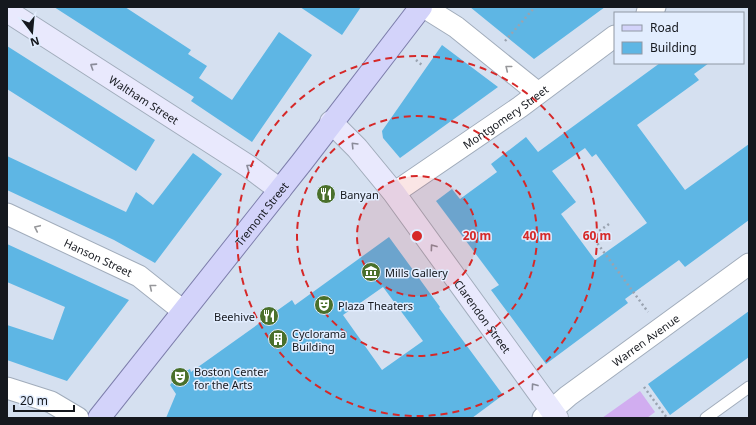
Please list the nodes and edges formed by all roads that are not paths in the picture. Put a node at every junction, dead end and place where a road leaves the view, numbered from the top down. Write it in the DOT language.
graph roads {
  1 [pos="421,7"];
  2 [pos="424,7"];
  3 [pos="7,11"];
  4 [pos="614,37"];
  5 [pos="538,93"];
  6 [pos="332,122"];
  7 [pos="280,190"];
  8 [pos="394,193"];
  9 [pos="7,214"];
  10 [pos="749,264"];
  11 [pos="183,310"];
  12 [pos="749,387"];
  13 [pos="7,388"];
  14 [pos="551,416"];
  15 [pos="78,418"];
  16 [pos="99,418"];
  17 [pos="706,418"];
  1 -- 6 [label="main road, Tremont Street"];
  5 -- 2 [label="street, one-way"];
  7 -- 3 [label="main road, Waltham Street, one-way"];
  4 -- 5 [label="street, Montgomery Street"];
  5 -- 8 [label="street, Montgomery Street"];
  6 -- 7 [label="main road, Tremont Street"];
  8 -- 6 [label="main road, Clarendon Street, one-way"];
  7 -- 11 [label="main road, Tremont Street"];
  14 -- 8 [label="main road, Clarendon Street, one-way"];
  11 -- 9 [label="street, Hanson Street, one-way"];
  10 -- 14 [label="street, Warren Avenue"];
  11 -- 16 [label="main road, Tremont Street"];
  12 -- 17 [label="lane"];
  13 -- 15 [label="street"];
}
